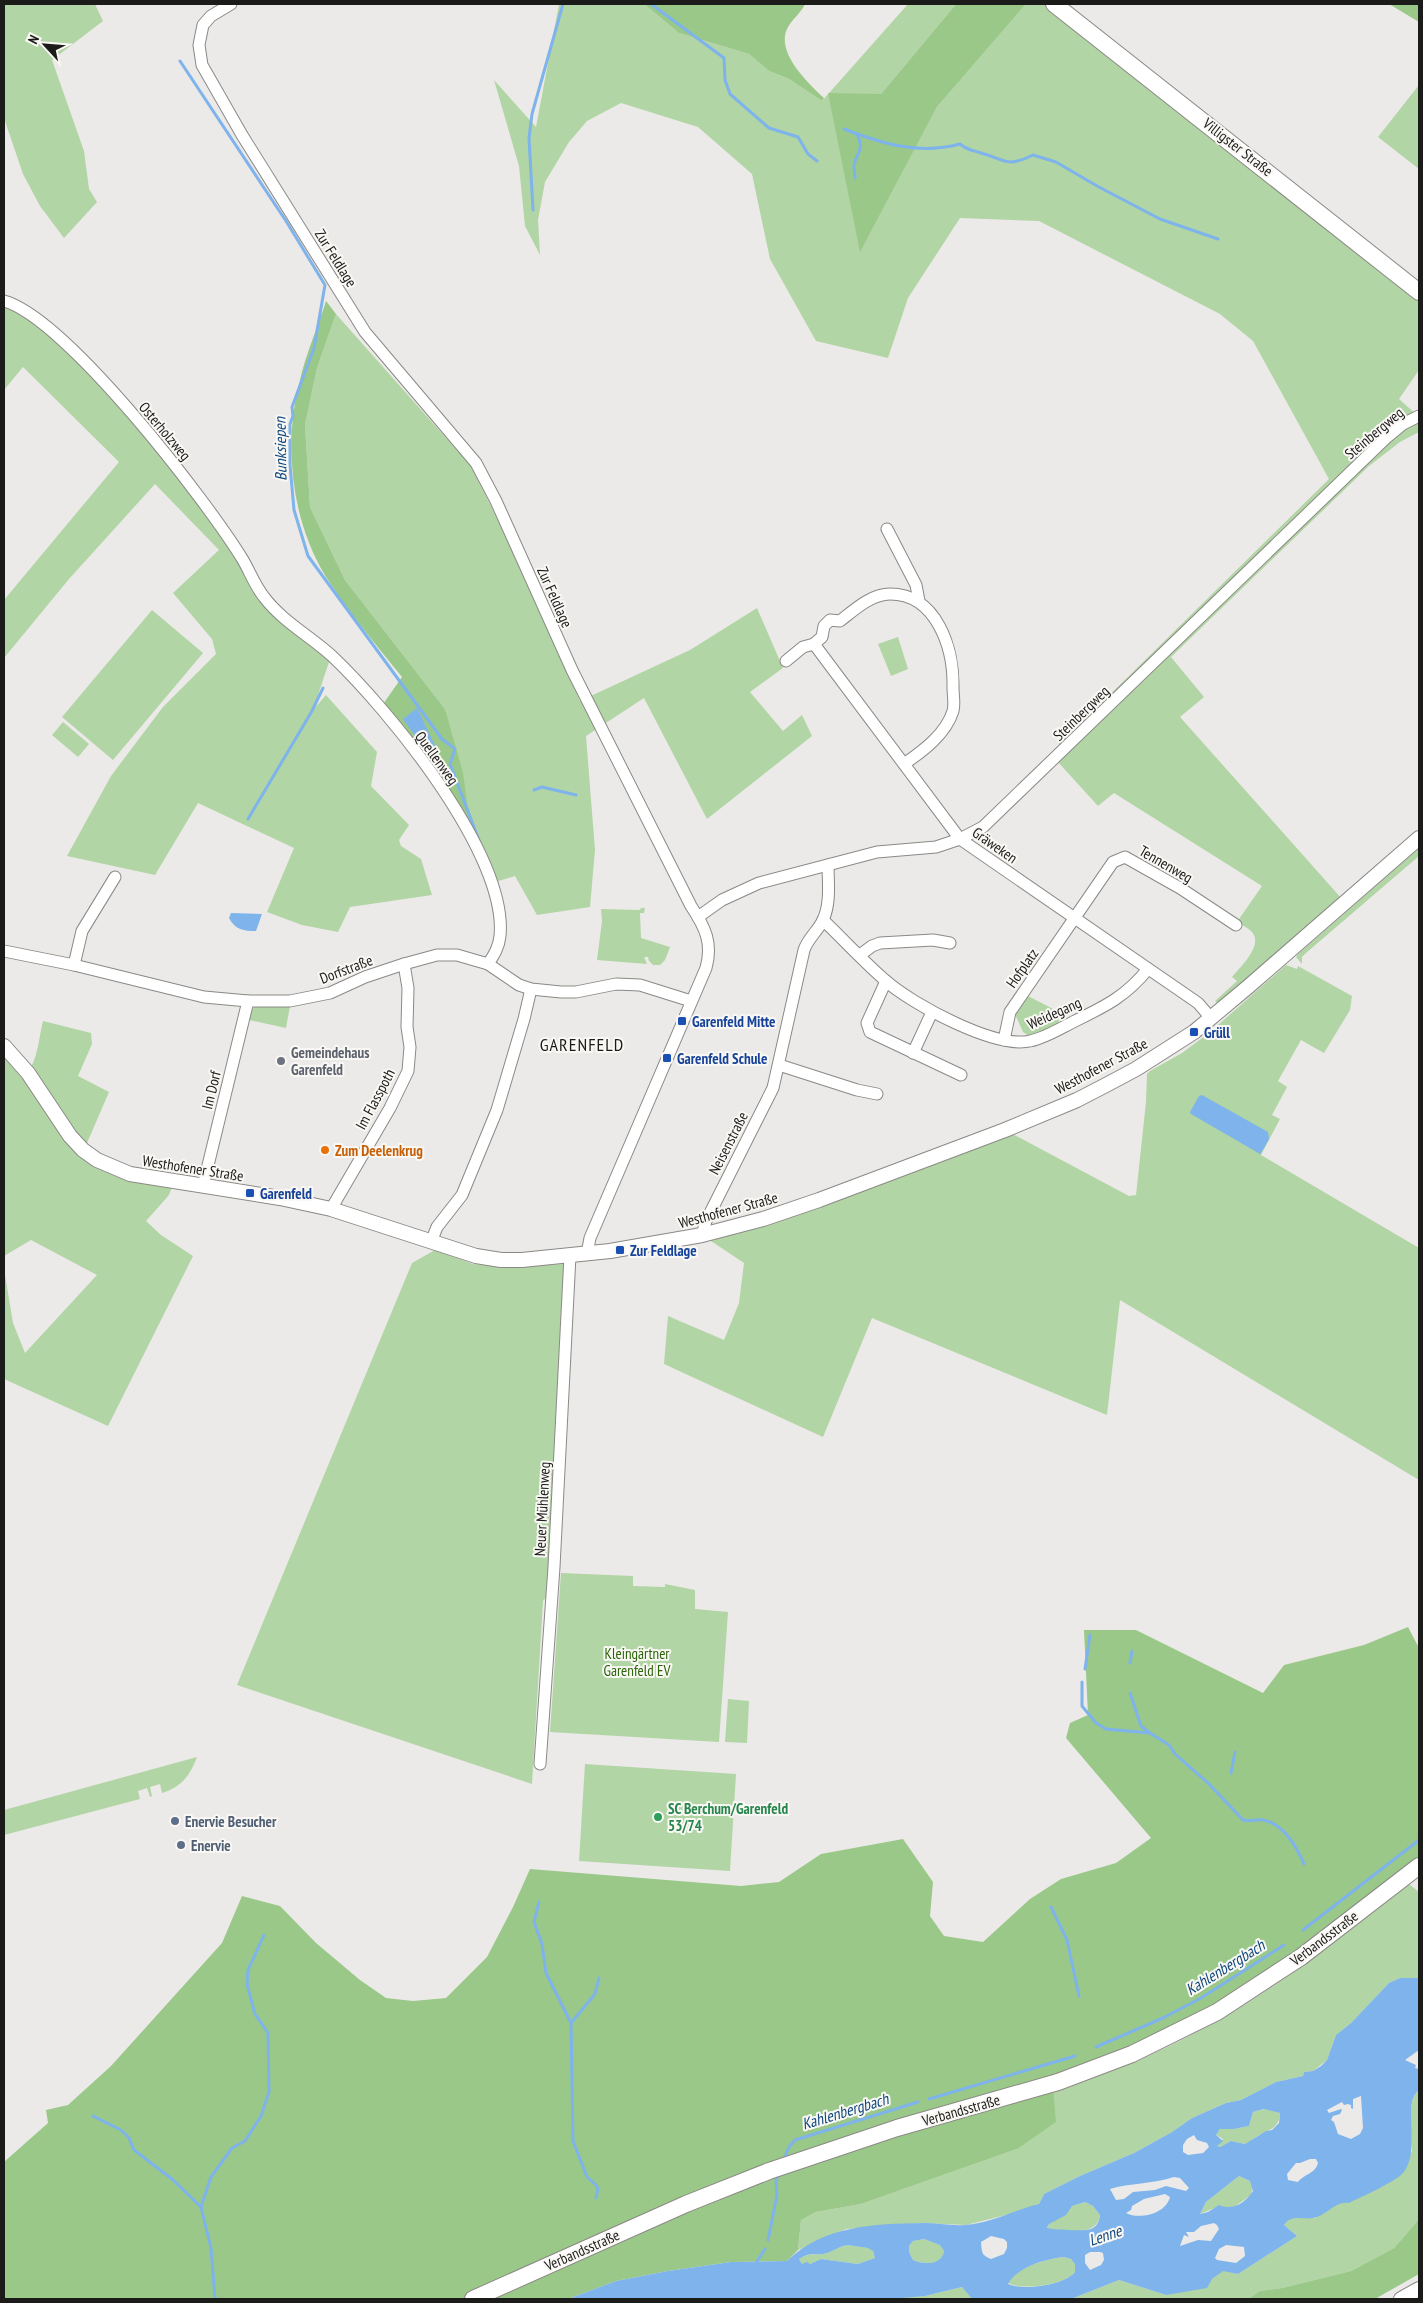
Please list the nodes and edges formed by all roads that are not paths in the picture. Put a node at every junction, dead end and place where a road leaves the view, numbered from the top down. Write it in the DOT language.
graph roads {
  1 [pos="231,4"];
  2 [pos="1054,4"];
  3 [pos="1419,292"];
  4 [pos="4,301"];
  5 [pos="1419,416"];
  6 [pos="887,529"];
  7 [pos="919,601"];
  8 [pos="274,608"];
  9 [pos="814,644"];
  10 [pos="786,661"];
  11 [pos="904,764"];
  12 [pos="1419,838"];
  13 [pos="960,839"];
  14 [pos="828,865"];
  15 [pos="115,877"];
  16 [pos="698,917"];
  17 [pos="1075,918"];
  18 [pos="823,920"];
  19 [pos="1236,925"];
  20 [pos="950,943"];
  21 [pos="4,951"];
  22 [pos="860,955"];
  23 [pos="404,964"];
  24 [pos="488,964"];
  25 [pos="74,965"];
  26 [pos="1148,969"];
  27 [pos="886,981"];
  28 [pos="531,989"];
  29 [pos="248,1001"];
  30 [pos="691,1001"];
  31 [pos="932,1012"];
  32 [pos="1211,1018"];
  33 [pos="1004,1040"];
  34 [pos="4,1046"];
  35 [pos="913,1053"];
  36 [pos="779,1065"];
  37 [pos="961,1075"];
  38 [pos="877,1094"];
  39 [pos="202,1186"];
  40 [pos="331,1209"];
  41 [pos="702,1235"];
  42 [pos="432,1242"];
  43 [pos="587,1254"];
  44 [pos="570,1256"];
  45 [pos="540,1764"];
  46 [pos="1419,1866"];
  47 [pos="1419,2288"];
  48 [pos="473,2299"];
  49 [pos="1401,2299"];
  1 -- 16 [label="street, Zur Feldlage"];
  2 -- 3 [label="main road, Villigster Straße"];
  4 -- 8 [label="street, Osterholzweg"];
  5 -- 13 [label="street, Steinbergweg"];
  6 -- 7 [label="street"];
  7 -- 9 [label="street"];
  7 -- 11 [label="street"];
  8 -- 24 [label="street, Quellenweg"];
  9 -- 10 [label="street"];
  9 -- 11 [label="street, Gräweken"];
  11 -- 13 [label="street, Gräweken"];
  12 -- 32 [label="street, Westhofener Straße"];
  13 -- 14 [label="street, Steinbergweg"];
  13 -- 17 [label="street, Gräweken"];
  14 -- 16 [label="street, Steinbergweg"];
  14 -- 18 [label="street, Neisenstraße"];
  15 -- 25 [label="street"];
  16 -- 30 [label="street, Zur Feldlage"];
  17 -- 19 [label="street, Tennenweg"];
  17 -- 26 [label="street, Gräweken"];
  17 -- 33 [label="street, Hofplatz"];
  18 -- 22 [label="street, Weidegang"];
  18 -- 36 [label="street, Neisenstraße"];
  20 -- 22 [label="street"];
  21 -- 25 [label="street, Dorfstraße"];
  22 -- 27 [label="street, Weidegang"];
  23 -- 24 [label="street, Dorfstraße"];
  23 -- 29 [label="street, Dorfstraße"];
  23 -- 40 [label="street, Im Flasspoth"];
  24 -- 28 [label="street, Dorfstraße"];
  25 -- 29 [label="street, Dorfstraße"];
  26 -- 32 [label="street, Gräweken"];
  26 -- 33 [label="street, Weidegang"];
  27 -- 31 [label="street, Weidegang"];
  27 -- 35 [label="street"];
  28 -- 30 [label="street, Dorfstraße"];
  28 -- 42 [label="street"];
  29 -- 39 [label="street, Im Dorf"];
  30 -- 43 [label="street, Zur Feldlage"];
  31 -- 33 [label="street, Weidegang"];
  31 -- 35 [label="street"];
  32 -- 41 [label="street, Westhofener Straße"];
  34 -- 39 [label="street, Westhofener Straße"];
  35 -- 37 [label="street"];
  36 -- 38 [label="street"];
  36 -- 41 [label="street, Neisenstraße"];
  39 -- 40 [label="street, Westhofener Straße"];
  40 -- 42 [label="street, Westhofener Straße"];
  41 -- 43 [label="street, Westhofener Straße"];
  42 -- 44 [label="street, Westhofener Straße"];
  43 -- 44 [label="street, Westhofener Straße"];
  44 -- 45 [label="street, Neuer Mühlenweg"];
  46 -- 48 [label="main road, Verbandsstraße"];
  47 -- 49 [label="street"];
}
